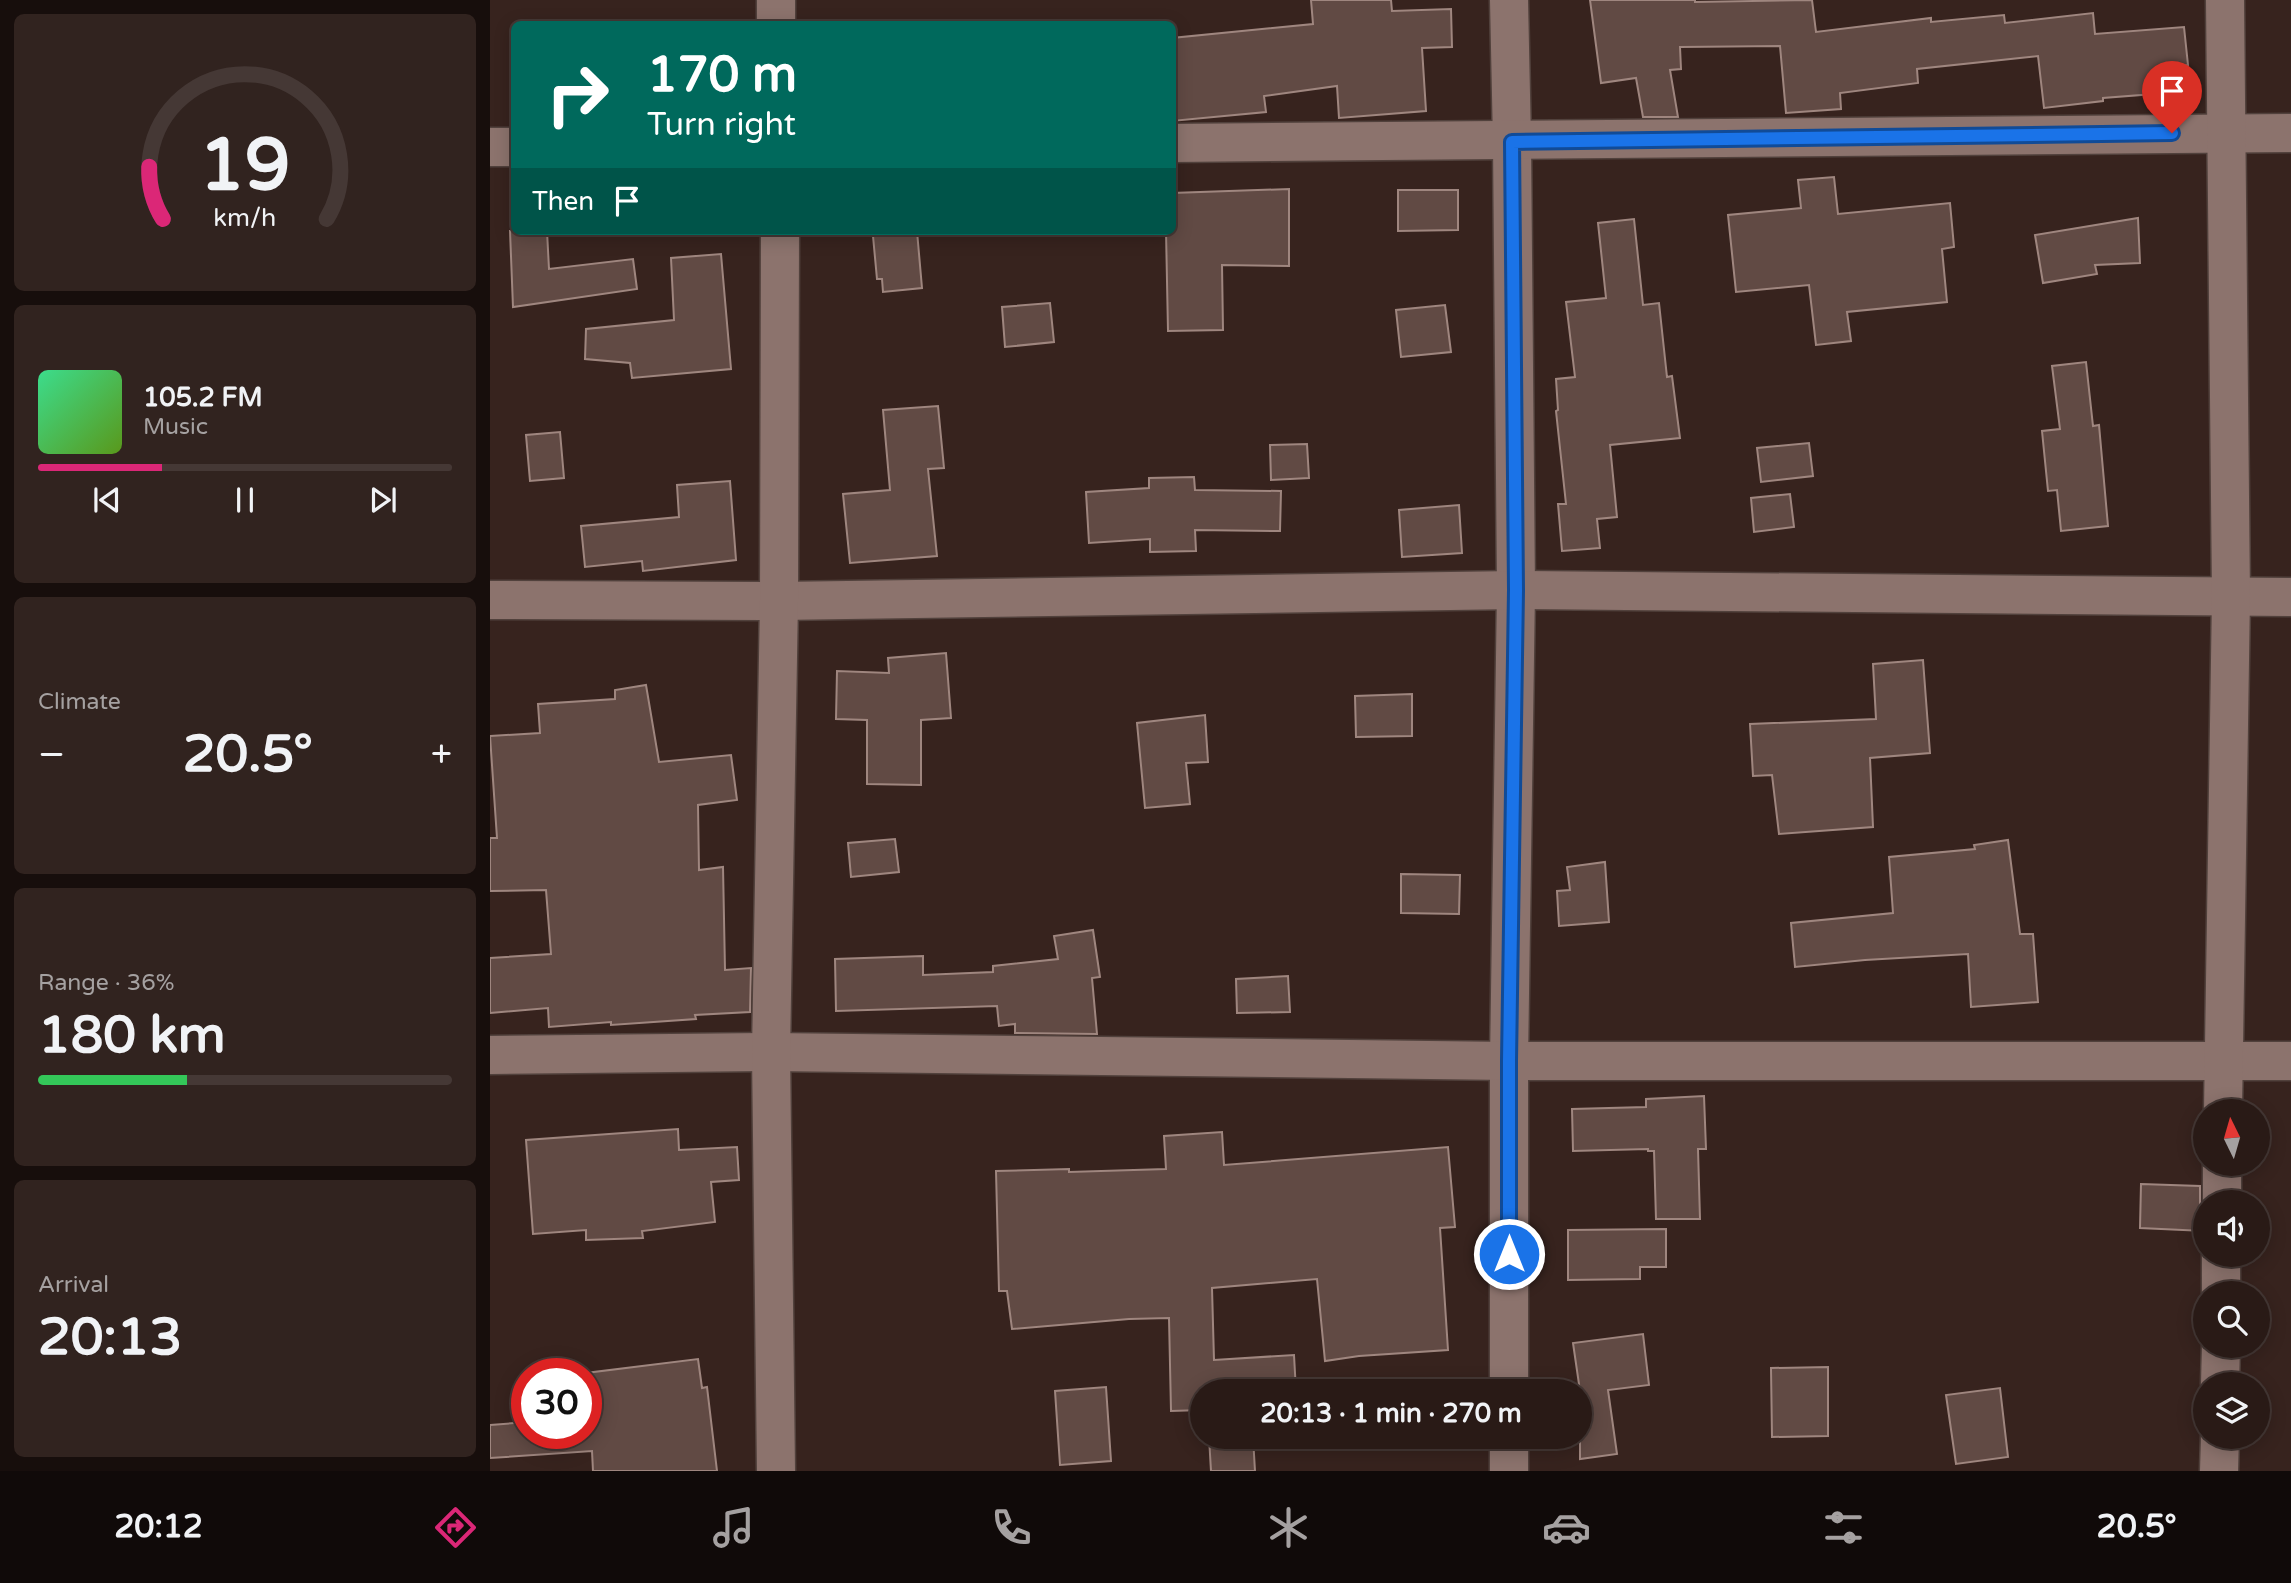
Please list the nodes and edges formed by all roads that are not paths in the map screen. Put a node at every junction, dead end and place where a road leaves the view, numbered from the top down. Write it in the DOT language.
graph roads {
  1 [pos="776,0"];
  2 [pos="1509,0"];
  3 [pos="2225,0"];
  4 [pos="776,21"];
  5 [pos="2227,132"];
  6 [pos="2291,133"];
  7 [pos="1512,142"];
  8 [pos="1176,144"];
  9 [pos="490,147"];
  10 [pos="511,147"];
  11 [pos="780,235"];
  12 [pos="1516,590"];
  13 [pos="2231,596"];
  14 [pos="2291,597"];
  15 [pos="490,600"];
  16 [pos="779,601"];
  17 [pos="771,1052"];
  18 [pos="490,1055"];
  19 [pos="1509,1061"];
  20 [pos="2291,1061"];
  21 [pos="2223,1062"];
  22 [pos="2223,1099"];
  23 [pos="1509,1379"];
  24 [pos="1509,1449"];
  25 [pos="2220,1449"];
  26 [pos="776,1471"];
  27 [pos="1509,1471"];
  28 [pos="2219,1471"];
  1 -- 4 [label="street"];
  2 -- 7 [label="street"];
  3 -- 5 [label="street"];
  5 -- 6 [label="street"];
  5 -- 7 [label="street"];
  5 -- 13 [label="street"];
  7 -- 8 [label="street"];
  7 -- 12 [label="street"];
  9 -- 10 [label="street"];
  11 -- 16 [label="street"];
  12 -- 13 [label="street"];
  12 -- 16 [label="street"];
  12 -- 19 [label="street"];
  13 -- 14 [label="street"];
  13 -- 21 [label="street"];
  15 -- 16 [label="street"];
  16 -- 17 [label="street"];
  17 -- 18 [label="street"];
  17 -- 19 [label="street"];
  17 -- 26 [label="street"];
  19 -- 21 [label="street"];
  19 -- 23 [label="street"];
  20 -- 21 [label="street"];
  21 -- 22 [label="street"];
  24 -- 27 [label="street"];
  25 -- 28 [label="street"];
}
